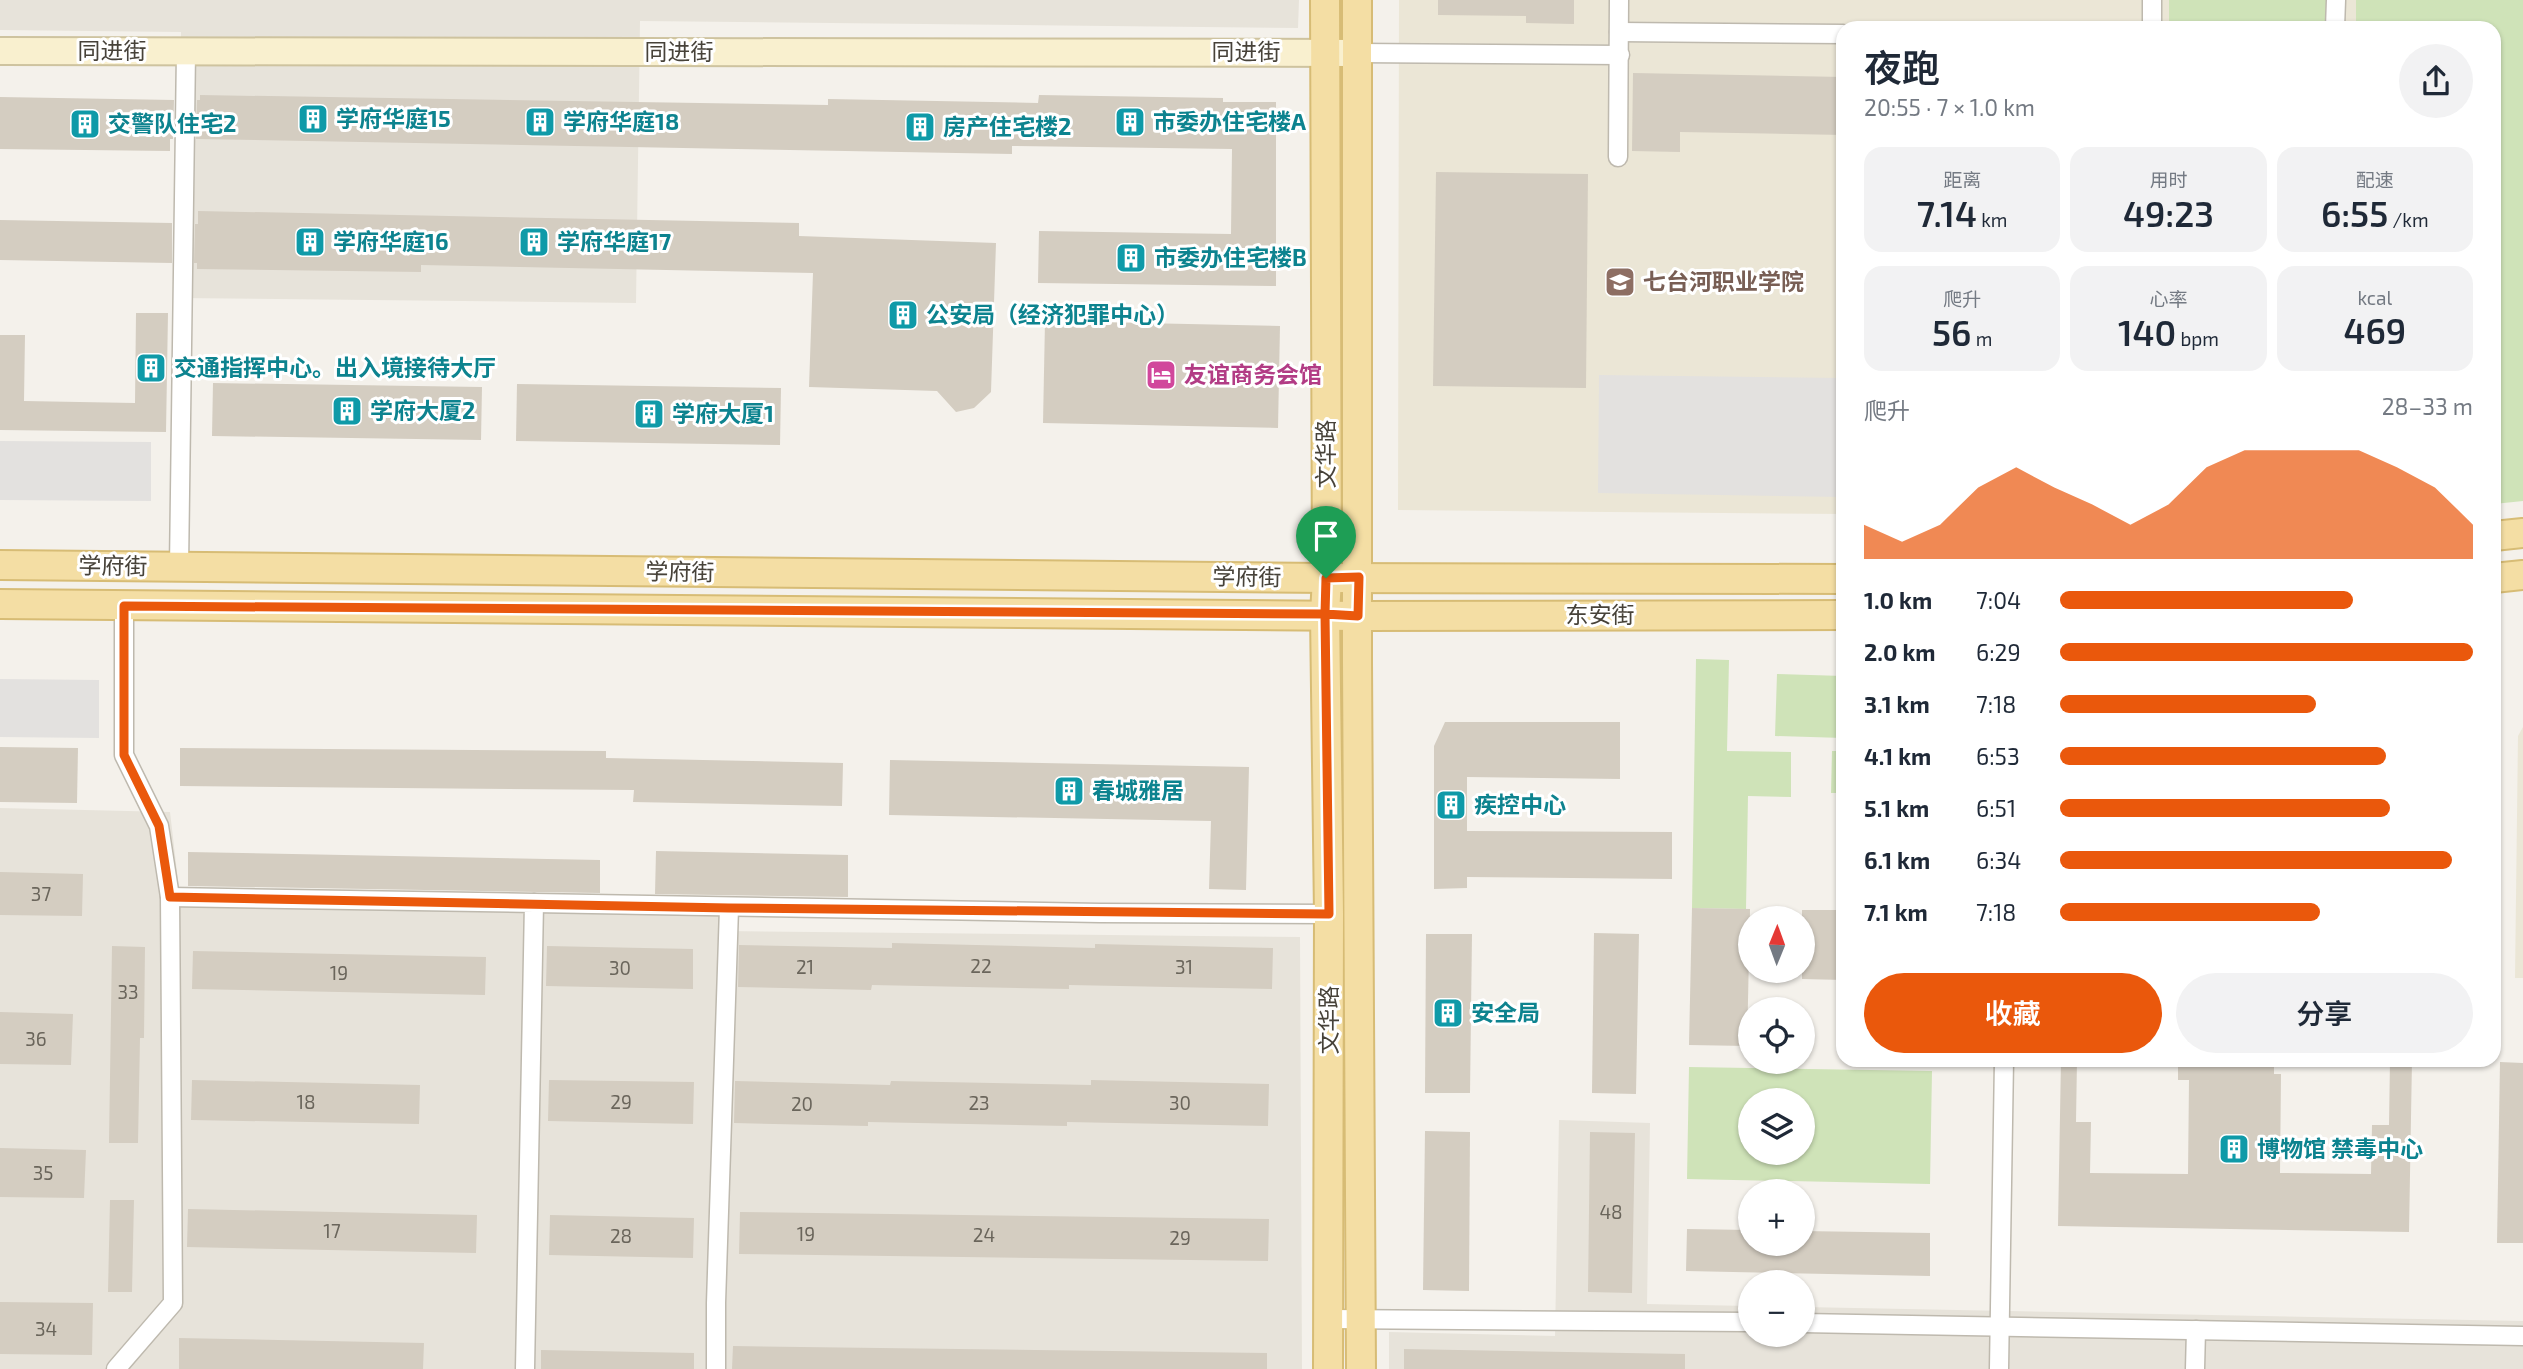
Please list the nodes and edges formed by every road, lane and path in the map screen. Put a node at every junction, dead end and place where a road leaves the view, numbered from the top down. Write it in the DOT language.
graph roads {
  1 [pos="1325,0"];
  2 [pos="1357,0"];
  3 [pos="1619,0"];
  4 [pos="2152,0"];
  5 [pos="2336,0"];
  6 [pos="2152,21"];
  7 [pos="2335,21"];
  8 [pos="1619,32"];
  9 [pos="1836,34"];
  10 [pos="0,51"];
  11 [pos="186,51"];
  12 [pos="1325,52"];
  13 [pos="1357,53"];
  14 [pos="1620,55"];
  15 [pos="1618,157"];
  16 [pos="2523,533"];
  17 [pos="2501,535"];
  18 [pos="0,565"];
  19 [pos="178,567"];
  20 [pos="2523,575"];
  21 [pos="1359,577"];
  22 [pos="1326,578"];
  23 [pos="2501,578"];
  24 [pos="1836,579"];
  25 [pos="0,604"];
  26 [pos="124,606"];
  27 [pos="1325,614"];
  28 [pos="1836,615"];
  29 [pos="1358,616"];
  30 [pos="170,897"];
  31 [pos="534,904"];
  32 [pos="729,908"];
  33 [pos="1329,914"];
  34 [pos="2004,1067"];
  35 [pos="1361,1318"];
  36 [pos="1328,1319"];
  37 [pos="1738,1322"];
  38 [pos="1815,1323"];
  39 [pos="2000,1326"];
  40 [pos="2196,1330"];
  41 [pos="2523,1336"];
  42 [pos="116,1369"];
  43 [pos="525,1369"];
  44 [pos="716,1369"];
  45 [pos="1328,1369"];
  46 [pos="1362,1369"];
  47 [pos="1999,1369"];
  48 [pos="2195,1369"];
  1 -- 12 [label="main road, 文华路"];
  2 -- 13 [label="main road, 文华路"];
  3 -- 8 [label="street"];
  4 -- 6 [label="street"];
  5 -- 7 [label="street"];
  8 -- 9 [label="street"];
  8 -- 14 [label="street"];
  10 -- 11 [label="street, 同进街"];
  11 -- 12 [label="street, 同进街"];
  11 -- 19 [label="street"];
  12 -- 13 [label="street, 同进街"];
  12 -- 22 [label="main road, 文华路"];
  13 -- 14 [label="street"];
  13 -- 21 [label="main road, 文华路"];
  14 -- 15 [label="street"];
  16 -- 17 [label="main road"];
  18 -- 19 [label="main road, 学府街"];
  19 -- 22 [label="main road, 学府街"];
  20 -- 23 [label="main road"];
  21 -- 22 [label="main road, 学府街"];
  21 -- 24 [label="main road, 东安街"];
  21 -- 29 [label="main road, 文华路"];
  22 -- 27 [label="main road, 文华路"];
  25 -- 26 [label="main road, 学府街"];
  26 -- 27 [label="main road, 学府街"];
  26 -- 30 [label="street"];
  27 -- 29 [label="main road, 学府街"];
  27 -- 33 [label="main road, 文华路"];
  28 -- 29 [label="main road, 东安街"];
  29 -- 35 [label="main road, 文华路"];
  30 -- 31 [label="street"];
  30 -- 42 [label="street"];
  31 -- 32 [label="street"];
  31 -- 43 [label="street"];
  32 -- 33 [label="street"];
  32 -- 44 [label="street"];
  33 -- 36 [label="main road, 文华路"];
  34 -- 39 [label="street"];
  35 -- 36 [label="street"];
  35 -- 37 [label="street"];
  35 -- 46 [label="main road, 文华路"];
  36 -- 45 [label="main road, 文华路"];
  38 -- 39 [label="street"];
  39 -- 40 [label="street"];
  39 -- 47 [label="street"];
  40 -- 41 [label="street"];
  40 -- 48 [label="street"];
}
